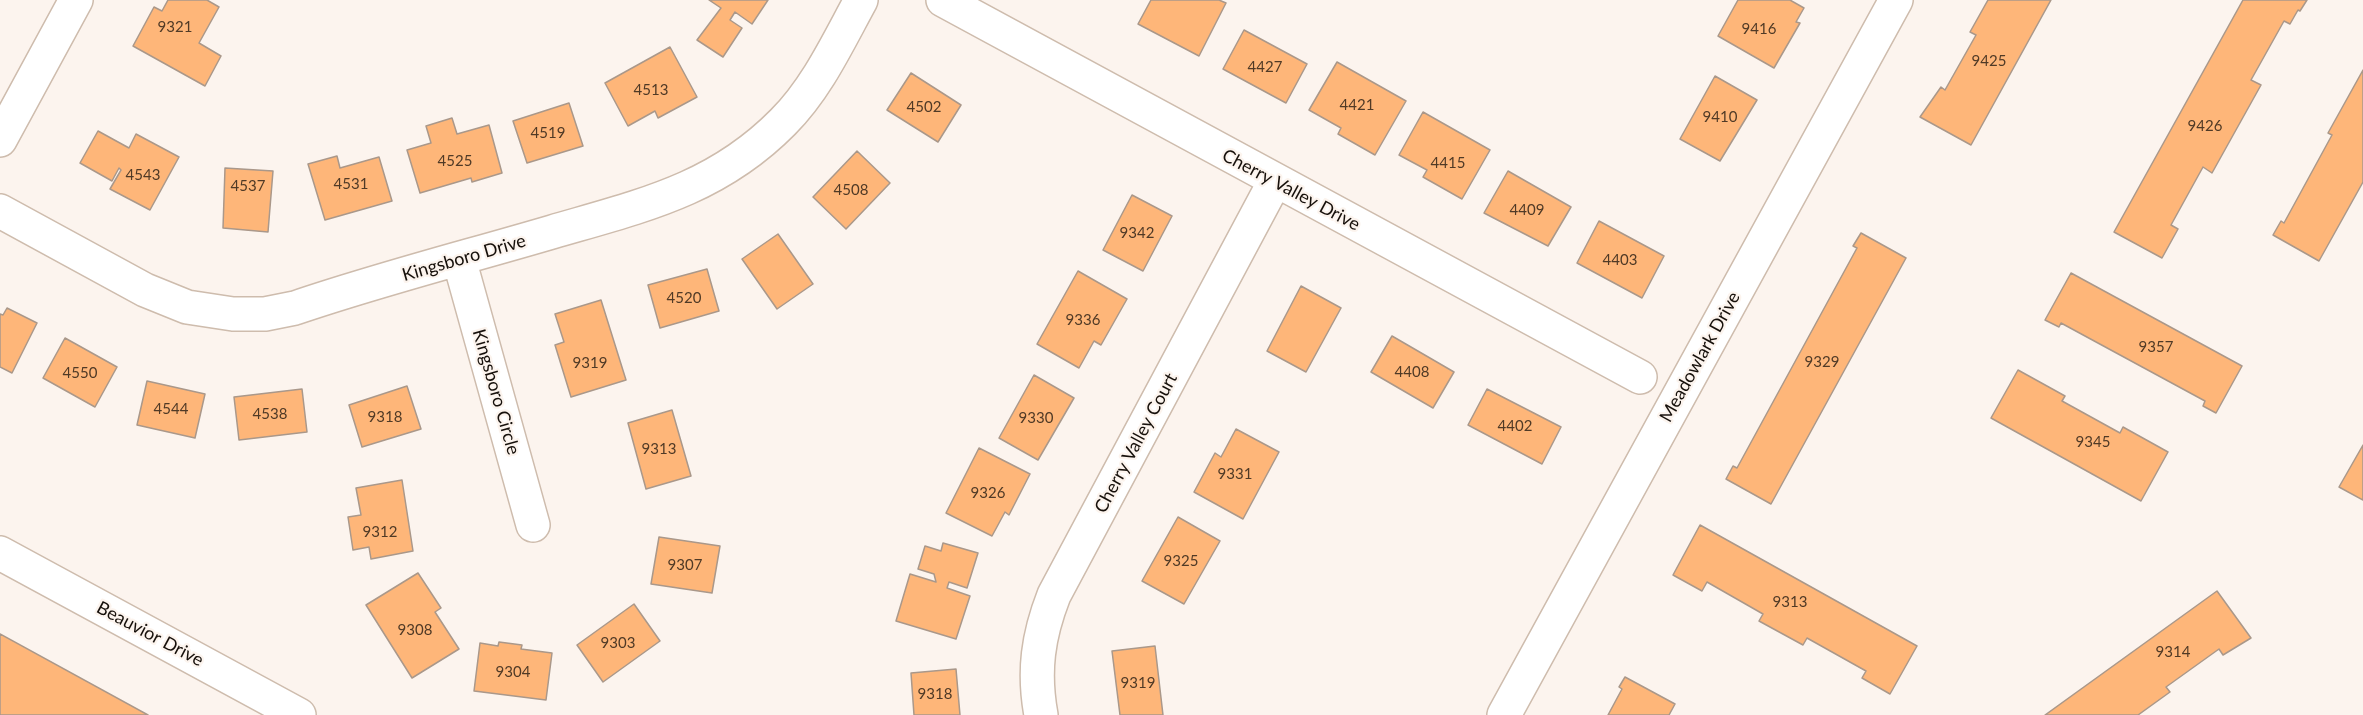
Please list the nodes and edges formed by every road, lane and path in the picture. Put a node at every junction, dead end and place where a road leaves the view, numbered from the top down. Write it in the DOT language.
graph roads {
  1 [pos="76,0"];
  2 [pos="861,0"];
  3 [pos="943,0"];
  4 [pos="1896,0"];
  5 [pos="0,140"];
  6 [pos="1275,181"];
  7 [pos="0,211"];
  8 [pos="459,259"];
  9 [pos="1640,377"];
  10 [pos="533,525"];
  11 [pos="0,553"];
  12 [pos="299,715"];
  13 [pos="1041,715"];
  14 [pos="1504,715"];
  1 -- 5 [label="street"];
  2 -- 8 [label="street, Kingsboro Drive"];
  3 -- 6 [label="street, Cherry Valley Drive"];
  4 -- 14 [label="street, Meadowlark Drive"];
  6 -- 9 [label="street, Cherry Valley Drive"];
  6 -- 13 [label="street, Cherry Valley Court"];
  7 -- 8 [label="street, Kingsboro Drive"];
  8 -- 10 [label="street, Kingsboro Circle"];
  11 -- 12 [label="street, Beauvior Drive"];
}
